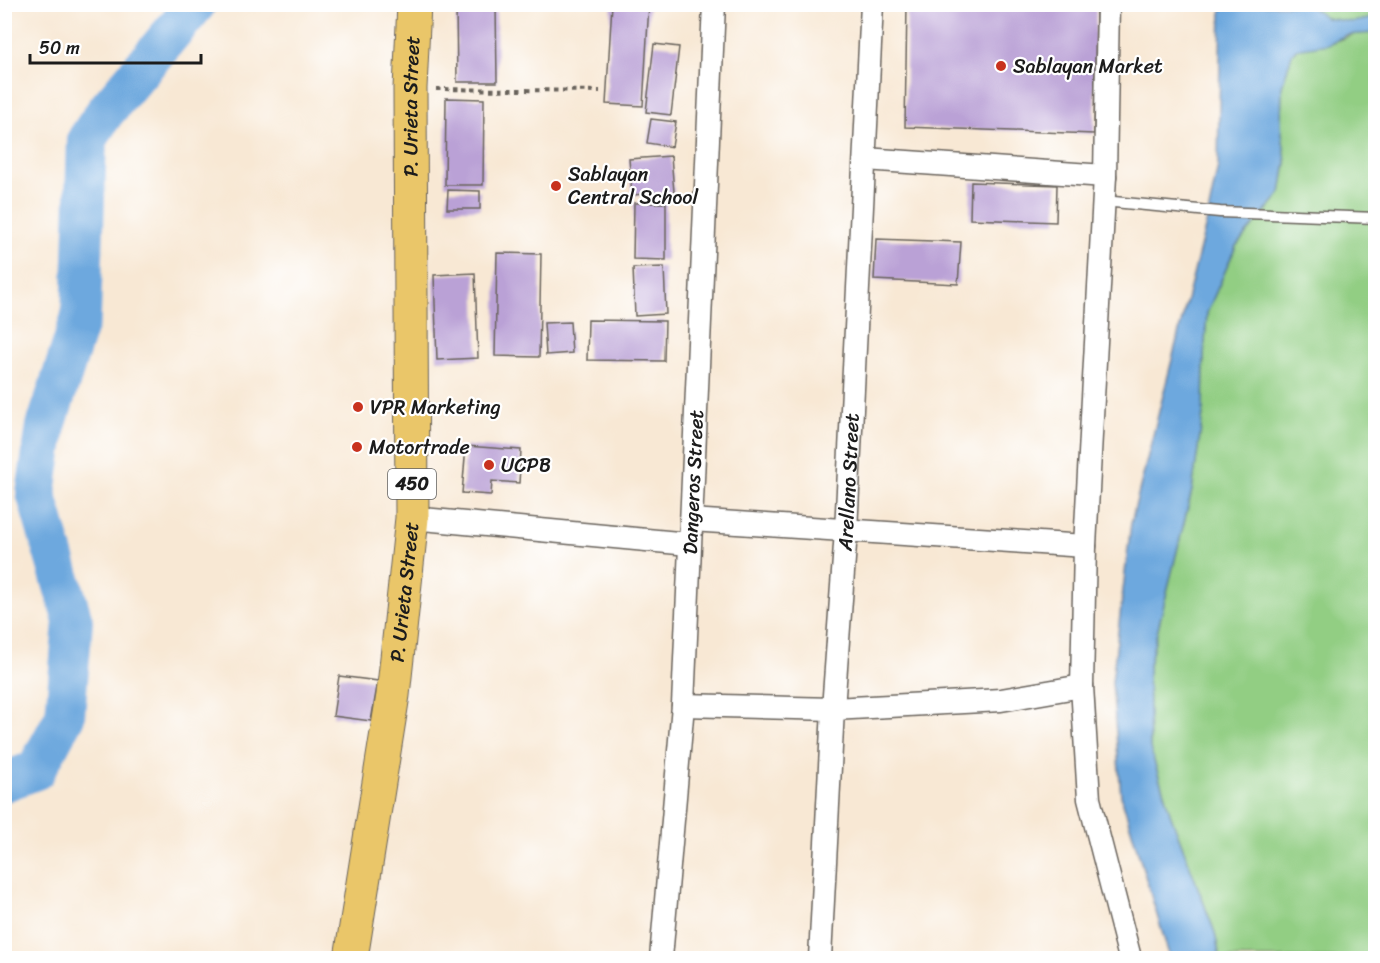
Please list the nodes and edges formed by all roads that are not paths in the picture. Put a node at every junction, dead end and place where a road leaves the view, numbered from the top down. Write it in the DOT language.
graph roads {
  1 [pos="414,4"];
  2 [pos="714,4"];
  3 [pos="872,4"];
  4 [pos="1108,4"];
  5 [pos="865,159"];
  6 [pos="1105,176"];
  7 [pos="1103,201"];
  8 [pos="1376,218"];
  9 [pos="412,518"];
  10 [pos="691,520"];
  11 [pos="846,531"];
  12 [pos="689,544"];
  13 [pos="1085,546"];
  14 [pos="1082,686"];
  15 [pos="683,705"];
  16 [pos="833,709"];
  17 [pos="351,958"];
  18 [pos="661,958"];
  19 [pos="820,958"];
  20 [pos="1130,958"];
  1 -- 9 [label="main road, P. Urieta Street / 450"];
  2 -- 10 [label="street, Dangeros Street"];
  3 -- 5 [label="street, Arellano Street"];
  4 -- 6 [label="street"];
  5 -- 6 [label="street"];
  5 -- 11 [label="street, Arellano Street"];
  6 -- 7 [label="street"];
  7 -- 8 [label="lane"];
  7 -- 13 [label="street"];
  9 -- 12 [label="street"];
  9 -- 17 [label="main road, P. Urieta Street / 450"];
  10 -- 11 [label="street"];
  10 -- 12 [label="street, Dangeros Street"];
  11 -- 13 [label="street"];
  11 -- 16 [label="street, Arellano Street"];
  12 -- 15 [label="street, Dangeros Street"];
  13 -- 14 [label="street"];
  14 -- 16 [label="street"];
  14 -- 20 [label="street"];
  15 -- 16 [label="street"];
  15 -- 18 [label="street, Dangeros Street"];
  16 -- 19 [label="street, Arellano Street"];
}
